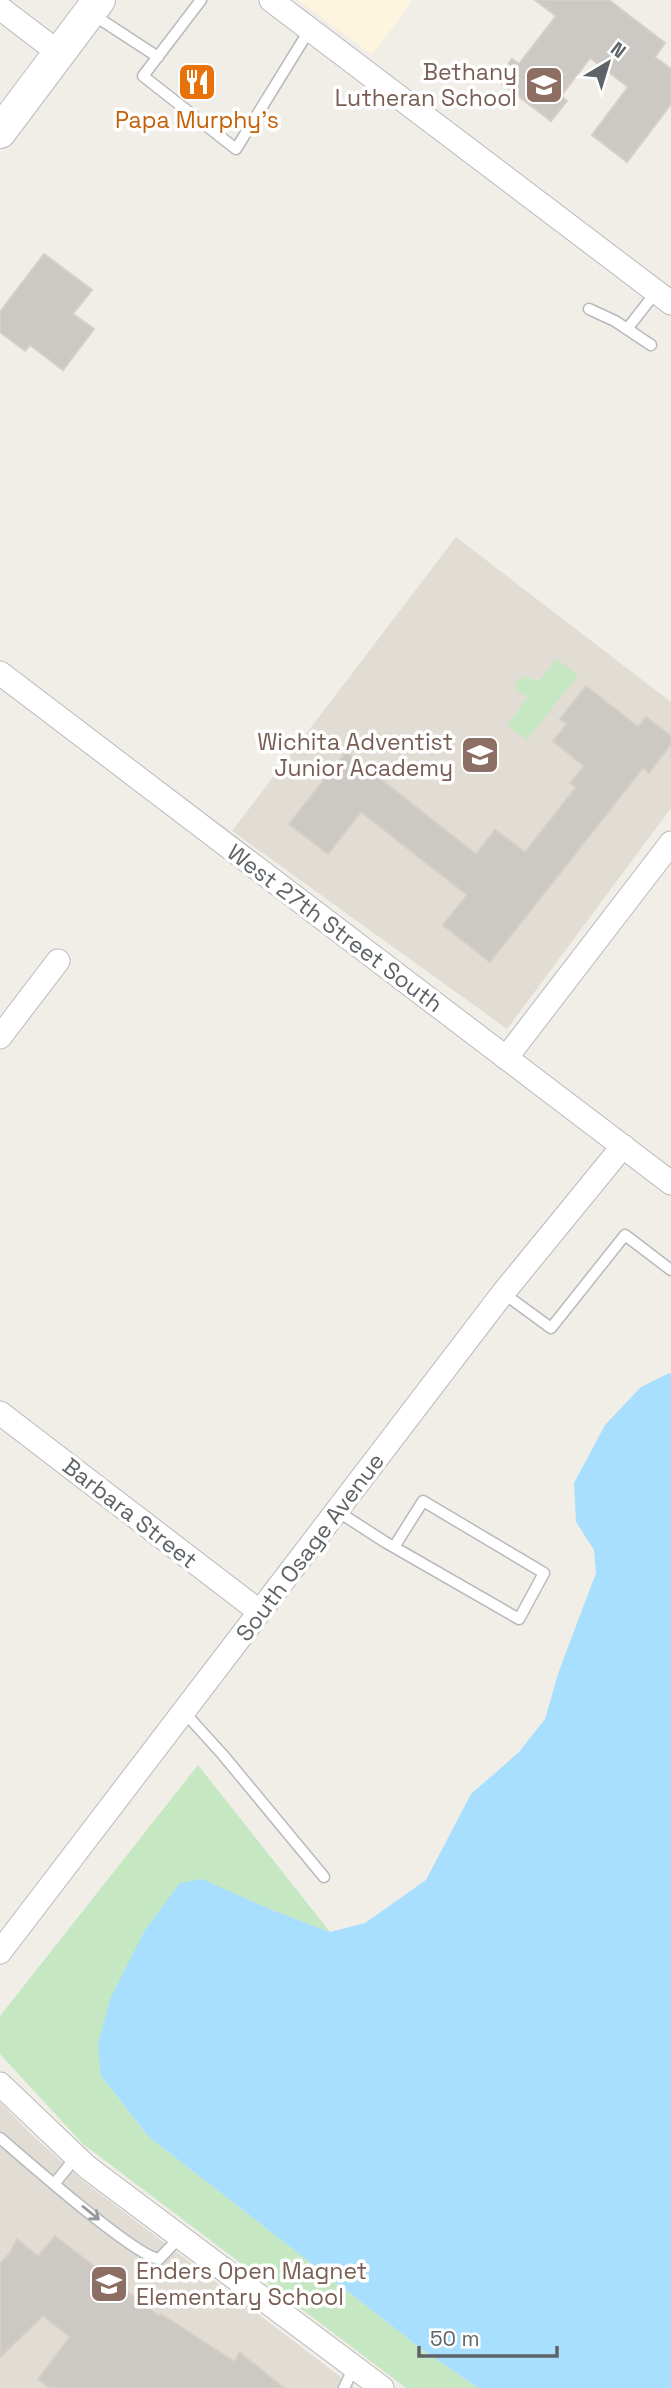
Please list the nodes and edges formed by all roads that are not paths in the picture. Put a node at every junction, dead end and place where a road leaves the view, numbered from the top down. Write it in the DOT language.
graph roads {
  1 [pos="201,0"];
  2 [pos="276,1"];
  3 [pos="95,6"];
  4 [pos="0,8"];
  5 [pos="310,29"];
  6 [pos="59,53"];
  7 [pos="158,57"];
  8 [pos="0,132"];
  9 [pos="664,297"];
  10 [pos="589,309"];
  11 [pos="627,329"];
  12 [pos="651,345"];
  13 [pos="0,673"];
  14 [pos="671,844"];
  15 [pos="58,961"];
  16 [pos="0,1037"];
  17 [pos="506,1058"];
  18 [pos="623,1146"];
  19 [pos="671,1183"];
  20 [pos="671,1270"];
  21 [pos="503,1293"];
  22 [pos="0,1413"];
  23 [pos="338,1511"];
  24 [pos="394,1547"];
  25 [pos="260,1612"];
  26 [pos="184,1712"];
  27 [pos="324,1877"];
  28 [pos="0,1952"];
  29 [pos="0,2084"];
  30 [pos="0,2138"];
  31 [pos="76,2157"];
  32 [pos="55,2183"];
  33 [pos="180,2237"];
  34 [pos="354,2367"];
  35 [pos="344,2388"];
  36 [pos="382,2388"];
  1 -- 7 [label="lane"];
  2 -- 5 [label="street"];
  3 -- 6 [label="street"];
  3 -- 7 [label="lane"];
  4 -- 6 [label="street"];
  5 -- 7 [label="lane"];
  5 -- 9 [label="street"];
  6 -- 8 [label="street"];
  9 -- 11 [label="lane"];
  10 -- 11 [label="lane"];
  11 -- 12 [label="lane"];
  13 -- 17 [label="street, West 27th Street South"];
  14 -- 17 [label="street"];
  15 -- 16 [label="street"];
  17 -- 18 [label="street, West 27th Street South"];
  18 -- 19 [label="street, West 27th Street South"];
  18 -- 21 [label="street, South Osage Avenue"];
  20 -- 21 [label="lane"];
  21 -- 23 [label="street, South Osage Avenue"];
  22 -- 25 [label="street, Barbara Street"];
  23 -- 24 [label="lane"];
  23 -- 25 [label="street, South Osage Avenue"];
  24 -- 24 [label="lane"];
  25 -- 26 [label="street, South Osage Avenue"];
  26 -- 27 [label="lane"];
  26 -- 28 [label="street, South Osage Avenue"];
  29 -- 31 [label="street"];
  30 -- 32 [label="lane"];
  31 -- 32 [label="lane"];
  31 -- 33 [label="street"];
  32 -- 33 [label="lane, one-way"];
  33 -- 34 [label="street"];
  34 -- 35 [label="lane"];
  34 -- 36 [label="street"];
}
